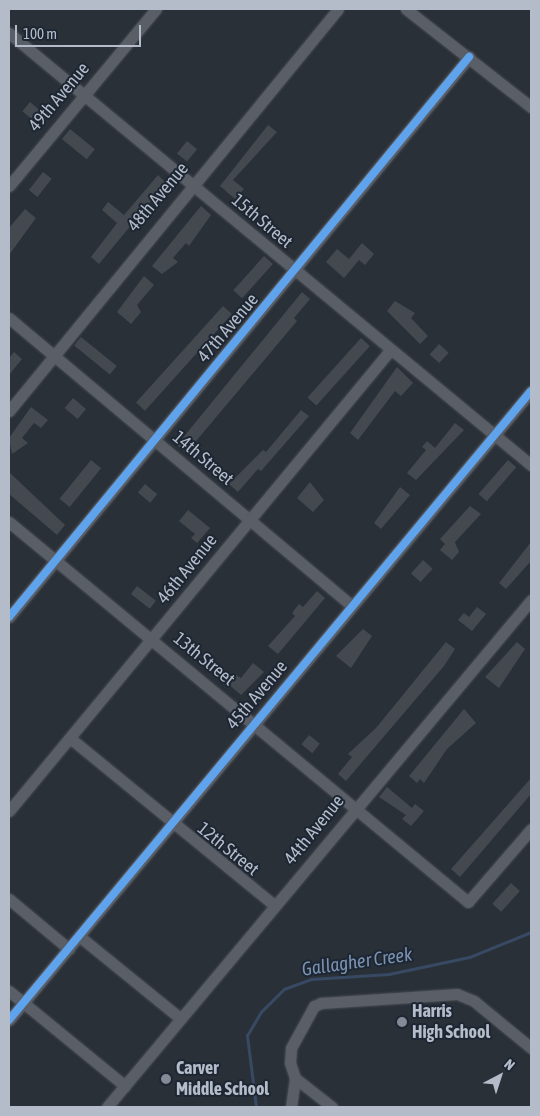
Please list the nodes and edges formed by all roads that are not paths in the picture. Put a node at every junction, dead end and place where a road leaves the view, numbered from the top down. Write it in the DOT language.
graph roads {
  1 [pos="156,9"];
  2 [pos="338,9"];
  3 [pos="406,9"];
  4 [pos="9,33"];
  5 [pos="469,57"];
  6 [pos="83,95"];
  7 [pos="531,107"];
  8 [pos="191,184"];
  9 [pos="9,186"];
  10 [pos="295,271"];
  11 [pos="9,318"];
  12 [pos="391,349"];
  13 [pos="52,354"];
  14 [pos="531,390"];
  15 [pos="9,411"];
  16 [pos="495,435"];
  17 [pos="155,440"];
  18 [pos="531,465"];
  19 [pos="249,520"];
  20 [pos="9,522"];
  21 [pos="56,560"];
  22 [pos="531,600"];
  23 [pos="351,605"];
  24 [pos="9,617"];
  25 [pos="152,639"];
  26 [pos="254,723"];
  27 [pos="70,738"];
  28 [pos="355,807"];
  29 [pos="9,811"];
  30 [pos="171,822"];
  31 [pos="531,829"];
  32 [pos="9,899"];
  33 [pos="274,906"];
  34 [pos="80,936"];
  35 [pos="69,949"];
  36 [pos="9,991"];
  37 [pos="24,1002"];
  38 [pos="180,1018"];
  39 [pos="9,1020"];
  40 [pos="531,1048"];
  41 [pos="295,1078"];
  42 [pos="125,1086"];
  43 [pos="107,1107"];
  44 [pos="291,1107"];
  45 [pos="332,1107"];
  1 -- 6 [label="street, 49th Avenue"];
  2 -- 8 [label="street, 48th Avenue"];
  3 -- 5 [label="street"];
  4 -- 6 [label="street, 15th Street"];
  5 -- 7 [label="street"];
  5 -- 10 [label="street, 47th Avenue"];
  6 -- 8 [label="street, 15th Street"];
  6 -- 9 [label="street, 49th Avenue"];
  8 -- 10 [label="street, 15th Street"];
  8 -- 13 [label="street, 48th Avenue"];
  10 -- 12 [label="street, 15th Street"];
  10 -- 17 [label="street, 47th Avenue"];
  11 -- 13 [label="street, 14th Street"];
  12 -- 16 [label="street, 15th Street"];
  12 -- 19 [label="street, 46th Avenue"];
  13 -- 15 [label="street, 48th Avenue"];
  13 -- 17 [label="street, 14th Street"];
  14 -- 16 [label="street, 45th Avenue"];
  16 -- 18 [label="street, 15th Street"];
  16 -- 23 [label="street, 45th Avenue"];
  17 -- 19 [label="street, 14th Street"];
  17 -- 21 [label="street, 47th Avenue"];
  19 -- 23 [label="street, 14th Street"];
  19 -- 25 [label="street, 46th Avenue"];
  20 -- 21 [label="street, 13th Street"];
  21 -- 24 [label="street, 47th Avenue"];
  21 -- 25 [label="street, 13th Street"];
  22 -- 28 [label="street, 44th Avenue"];
  23 -- 26 [label="street, 45th Avenue"];
  25 -- 26 [label="street, 13th Street"];
  25 -- 27 [label="street, 46th Avenue"];
  26 -- 28 [label="street, 13th Street"];
  26 -- 30 [label="street, 45th Avenue"];
  27 -- 29 [label="street, 46th Avenue"];
  27 -- 30 [label="street, 12th Street"];
  28 -- 31 [label="street, 13th Street"];
  28 -- 33 [label="street, 44th Avenue"];
  30 -- 33 [label="street, 12th Street"];
  30 -- 34 [label="street, 45th Avenue"];
  32 -- 35 [label="street"];
  33 -- 38 [label="street, 44th Avenue"];
  34 -- 35 [label="street, 45th Avenue"];
  34 -- 38 [label="street"];
  35 -- 37 [label="street, 45th Avenue"];
  36 -- 37 [label="street"];
  37 -- 39 [label="street, 45th Avenue"];
  37 -- 42 [label="street"];
  38 -- 42 [label="street, 44th Avenue"];
  40 -- 41 [label="street"];
  41 -- 44 [label="street"];
  41 -- 45 [label="street"];
  42 -- 43 [label="street, 44th Avenue"];
}
